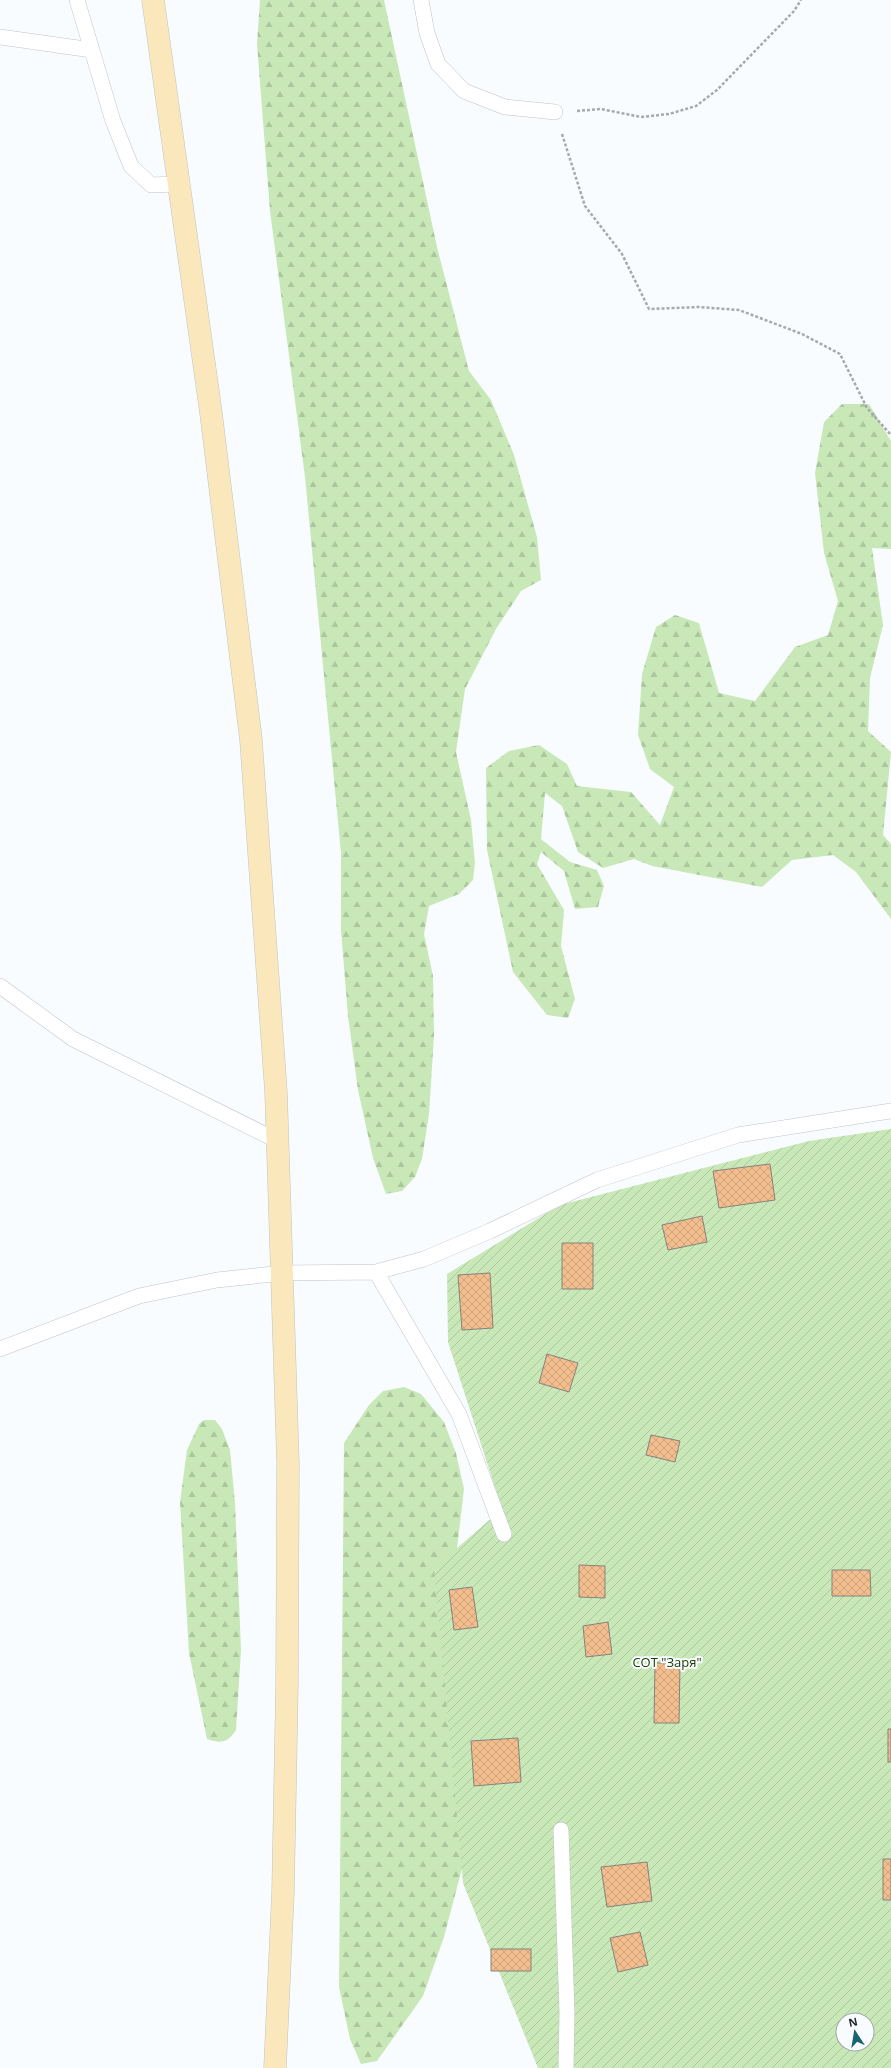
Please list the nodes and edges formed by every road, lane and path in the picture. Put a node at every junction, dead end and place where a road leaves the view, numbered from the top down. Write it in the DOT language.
graph roads {
  1 [pos="77,0"];
  2 [pos="153,0"];
  3 [pos="421,0"];
  4 [pos="801,0"];
  5 [pos="0,37"];
  6 [pos="92,50"];
  7 [pos="555,112"];
  8 [pos="178,184"];
  9 [pos="891,435"];
  10 [pos="0,986"];
  11 [pos="891,1111"];
  12 [pos="278,1141"];
  13 [pos="376,1272"];
  14 [pos="283,1273"];
  15 [pos="0,1349"];
  16 [pos="504,1534"];
  17 [pos="561,1830"];
  18 [pos="274,2068"];
  19 [pos="566,2068"];
  1 -- 6 [label="lane"];
  2 -- 8 [label="main road"];
  3 -- 7 [label="lane"];
  4 -- 7 [label="path"];
  5 -- 6 [label="lane"];
  6 -- 8 [label="lane"];
  7 -- 9 [label="path"];
  8 -- 12 [label="main road"];
  10 -- 12 [label="lane"];
  11 -- 13 [label="lane"];
  12 -- 14 [label="main road"];
  13 -- 14 [label="lane"];
  13 -- 16 [label="lane"];
  14 -- 15 [label="lane"];
  14 -- 18 [label="main road"];
  17 -- 19 [label="lane"];
}
